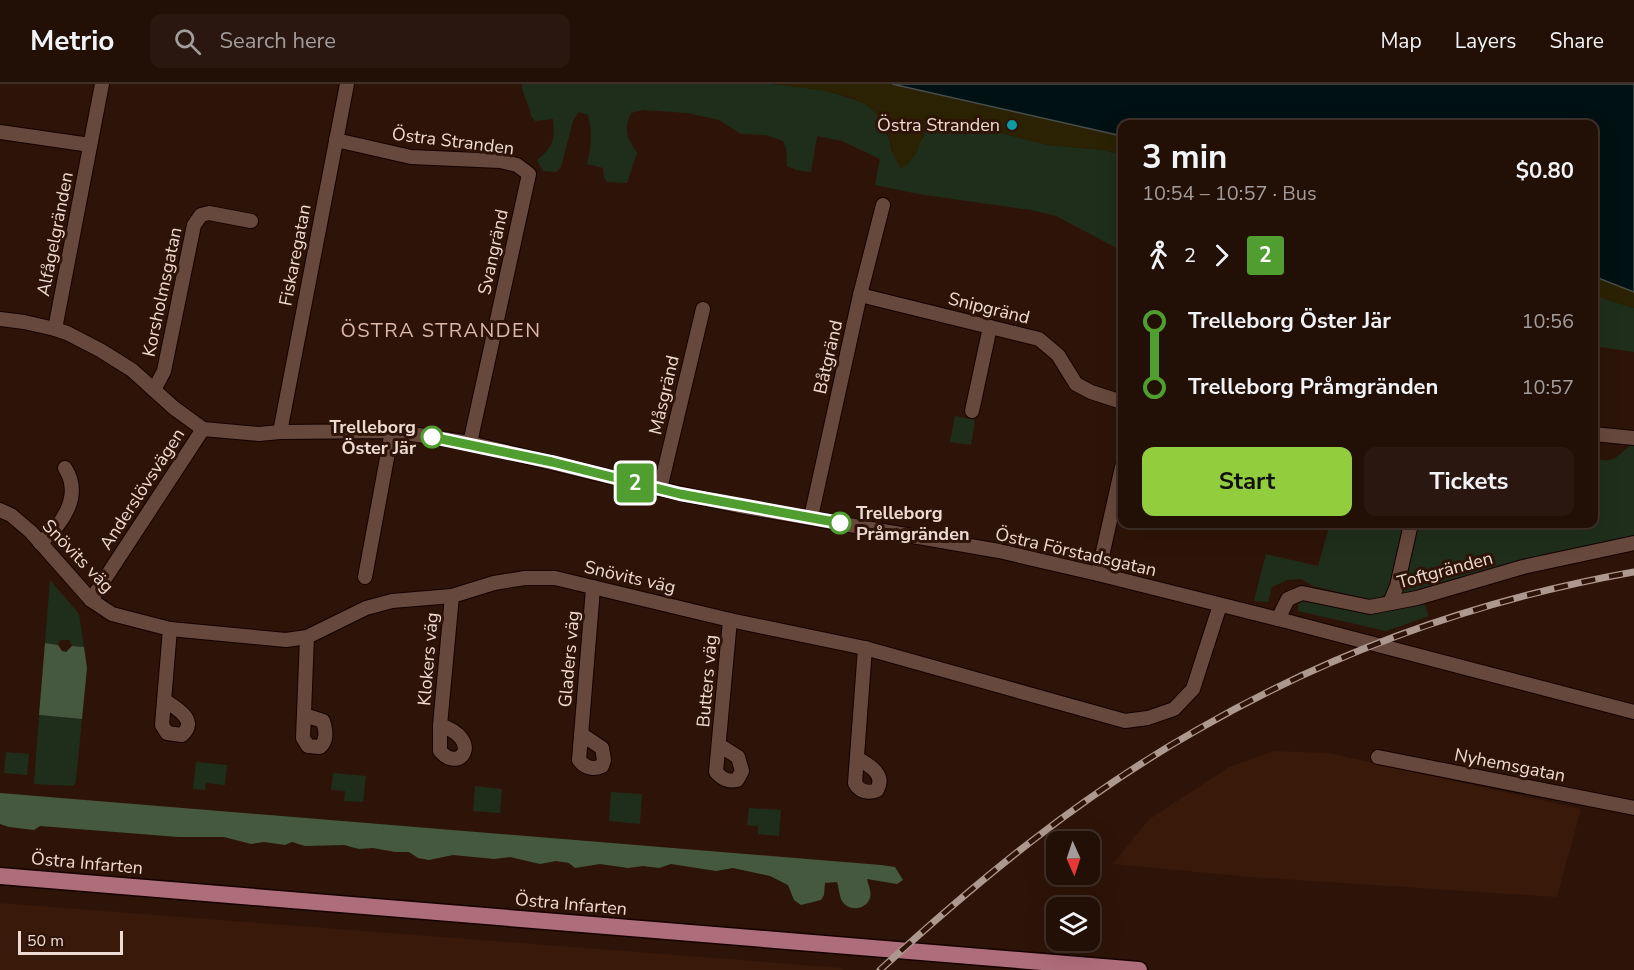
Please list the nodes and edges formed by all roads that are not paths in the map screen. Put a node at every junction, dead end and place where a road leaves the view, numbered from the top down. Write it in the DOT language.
graph roads {
  1 [pos="102,84"];
  2 [pos="347,84"];
  3 [pos="0,132"];
  4 [pos="336,140"];
  5 [pos="90,145"];
  6 [pos="529,174"];
  7 [pos="883,205"];
  8 [pos="250,221"];
  9 [pos="860,295"];
  10 [pos="703,309"];
  11 [pos="0,319"];
  12 [pos="990,327"];
  13 [pos="55,329"];
  14 [pos="154,390"];
  15 [pos="1118,401"];
  16 [pos="972,411"];
  17 [pos="203,429"];
  18 [pos="392,431"];
  19 [pos="280,432"];
  20 [pos="1598,434"];
  21 [pos="1634,438"];
  22 [pos="470,444"];
  23 [pos="64,468"];
  24 [pos="1118,485"];
  25 [pos="660,489"];
  26 [pos="0,510"];
  27 [pos="811,517"];
  28 [pos="1410,528"];
  29 [pos="40,543"];
  30 [pos="1634,543"];
  31 [pos="1098,574"];
  32 [pos="365,577"];
  33 [pos="593,587"];
  34 [pos="452,596"];
  35 [pos="91,600"];
  36 [pos="1390,603"];
  37 [pos="1220,605"];
  38 [pos="1278,619"];
  39 [pos="730,620"];
  40 [pos="170,629"];
  41 [pos="308,637"];
  42 [pos="866,648"];
  43 [pos="164,700"];
  44 [pos="1634,712"];
  45 [pos="304,715"];
  46 [pos="440,725"];
  47 [pos="581,734"];
  48 [pos="719,745"];
  49 [pos="1378,757"];
  50 [pos="857,758"];
  51 [pos="1634,808"];
  52 [pos="0,876"];
  53 [pos="1139,970"];
  1 -- 5 [label="street, Alfågelgränden"];
  2 -- 4 [label="street, Fiskaregatan"];
  3 -- 5 [label="street"];
  4 -- 6 [label="street, Östra Stranden"];
  4 -- 19 [label="street, Fiskaregatan"];
  5 -- 13 [label="street, Alfågelgränden"];
  6 -- 22 [label="street, Svangränd"];
  7 -- 9 [label="street, Båtgränd"];
  8 -- 14 [label="street, Korsholmsgatan"];
  9 -- 12 [label="street, Snipgränd"];
  9 -- 27 [label="street, Båtgränd"];
  10 -- 25 [label="street, Måsgränd"];
  11 -- 13 [label="street"];
  12 -- 15 [label="street, Snipgränd"];
  12 -- 16 [label="street"];
  13 -- 14 [label="street"];
  14 -- 17 [label="street"];
  17 -- 19 [label="street, Östra Förstadsgatan"];
  17 -- 35 [label="street, Anderslövsvägen"];
  18 -- 19 [label="street, Östra Förstadsgatan"];
  18 -- 22 [label="street, Östra Förstadsgatan"];
  18 -- 32 [label="street"];
  20 -- 21 [label="street"];
  22 -- 25 [label="street, Östra Förstadsgatan"];
  23 -- 29 [label="street"];
  24 -- 31 [label="street"];
  25 -- 27 [label="street, Östra Förstadsgatan"];
  26 -- 29 [label="street, Snövits väg"];
  27 -- 31 [label="street, Östra Förstadsgatan"];
  28 -- 36 [label="street"];
  29 -- 35 [label="street, Snövits väg"];
  30 -- 36 [label="street, Toftgränden"];
  31 -- 37 [label="street, Östra Förstadsgatan"];
  33 -- 34 [label="street, Snövits väg"];
  33 -- 39 [label="street, Snövits väg"];
  33 -- 47 [label="street, Gladers väg"];
  34 -- 41 [label="street, Snövits väg"];
  34 -- 46 [label="street, Klokers väg"];
  35 -- 40 [label="street, Snövits väg"];
  36 -- 38 [label="street, Toftgränden"];
  37 -- 38 [label="street, Östra Förstadsgatan"];
  37 -- 42 [label="street, Snövits väg"];
  38 -- 44 [label="street, Östra Förstadsgatan"];
  39 -- 42 [label="street, Snövits väg"];
  39 -- 48 [label="street, Butters väg"];
  40 -- 41 [label="street, Snövits väg"];
  40 -- 43 [label="street"];
  41 -- 45 [label="street"];
  42 -- 50 [label="street"];
  49 -- 51 [label="street, Nyhemsgatan"];
  52 -- 53 [label="main road, Östra Infarten"];
}
